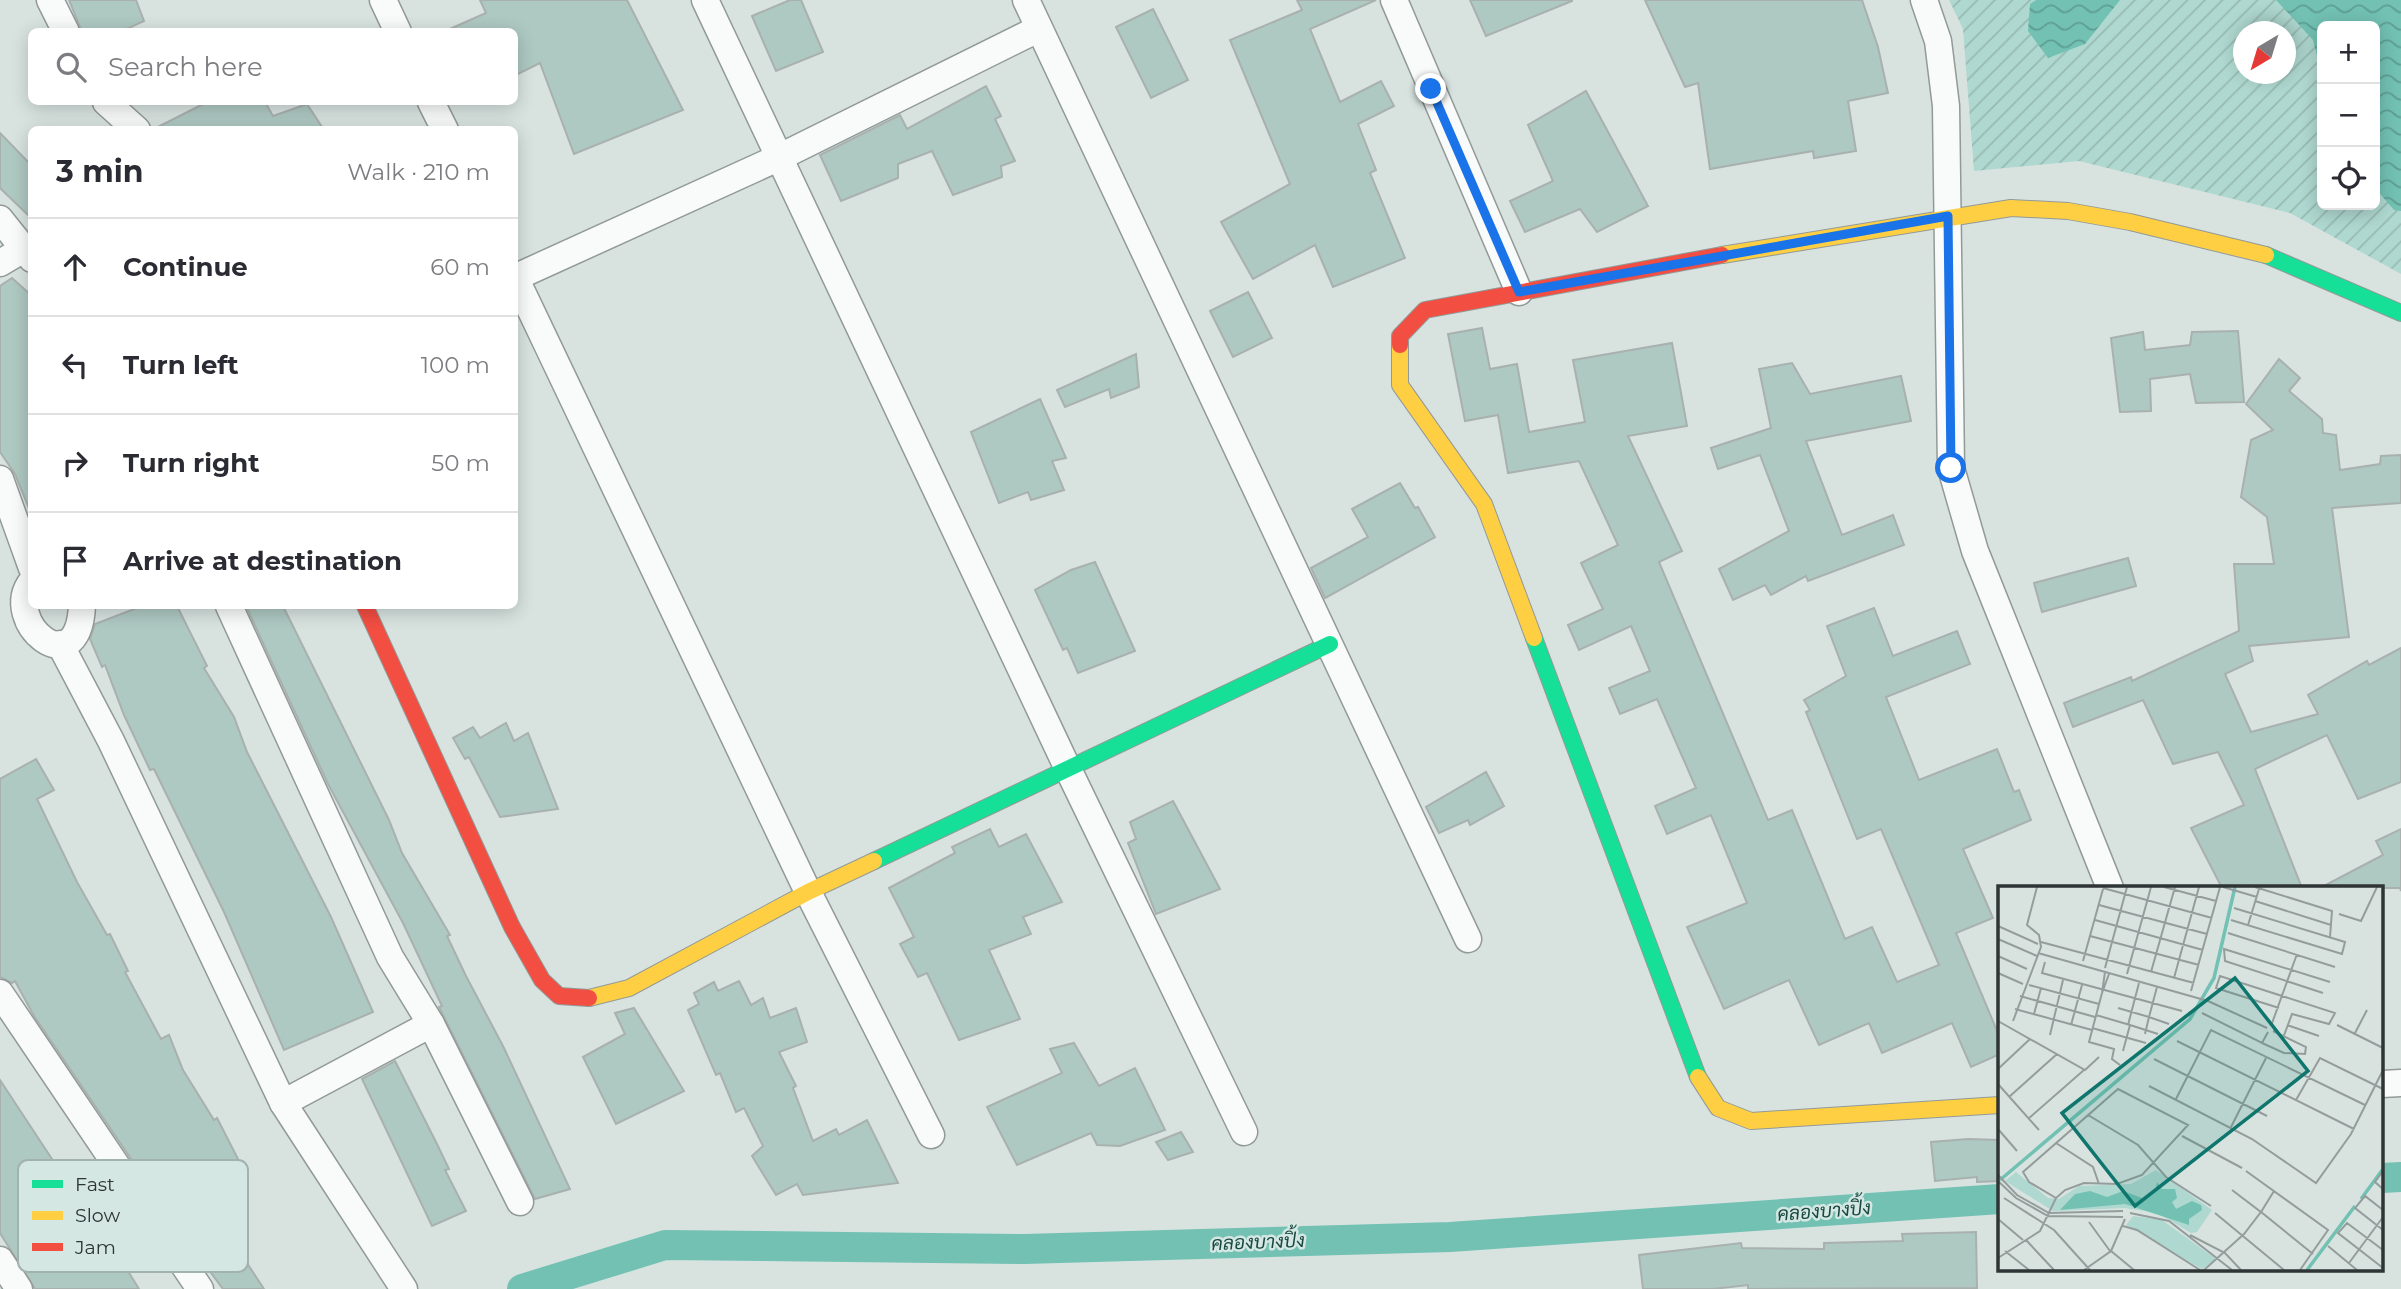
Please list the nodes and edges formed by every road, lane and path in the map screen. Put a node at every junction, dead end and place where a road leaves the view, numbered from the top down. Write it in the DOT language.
graph roads {
  1 [pos="50,0"];
  2 [pos="383,0"];
  3 [pos="705,0"];
  4 [pos="1026,0"];
  5 [pos="1394,0"];
  6 [pos="1924,0"];
  7 [pos="64,28"];
  8 [pos="396,28"];
  9 [pos="1038,29"];
  10 [pos="109,105"];
  11 [pos="432,105"];
  12 [pos="133,126"];
  13 [pos="443,126"];
  14 [pos="778,158"];
  15 [pos="1948,216"];
  16 [pos="0,219"];
  17 [pos="18,258"];
  18 [pos="518,276"];
  19 [pos="518,283"];
  20 [pos="1519,292"];
  21 [pos="2401,313"];
  22 [pos="0,479"];
  23 [pos="28,557"];
  24 [pos="28,583"];
  25 [pos="82,609"];
  26 [pos="230,609"];
  27 [pos="366,609"];
  28 [pos="60,644"];
  29 [pos="1330,644"];
  30 [pos="1068,769"];
  31 [pos="2109,886"];
  32 [pos="808,892"];
  33 [pos="1468,939"];
  34 [pos="0,993"];
  35 [pos="431,1024"];
  36 [pos="283,1103"];
  37 [pos="1998,1105"];
  38 [pos="1244,1132"];
  39 [pos="930,1135"];
  40 [pos="113,1160"];
  41 [pos="520,1202"];
  42 [pos="0,1260"];
  43 [pos="189,1272"];
  44 [pos="396,1279"];
  45 [pos="19,1289"];
  46 [pos="200,1289"];
  1 -- 7 [label="street"];
  2 -- 8 [label="street"];
  3 -- 14 [label="street"];
  4 -- 9 [label="street"];
  5 -- 20 [label="street"];
  6 -- 15 [label="street"];
  9 -- 14 [label="street"];
  9 -- 29 [label="street"];
  10 -- 12 [label="street"];
  11 -- 13 [label="street"];
  14 -- 18 [label="street"];
  14 -- 30 [label="street"];
  15 -- 20 [label="street"];
  15 -- 21 [label="street"];
  15 -- 31 [label="street"];
  16 -- 17 [label="street"];
  19 -- 32 [label="street"];
  20 -- 37 [label="street"];
  22 -- 23 [label="street"];
  24 -- 28 [label="street"];
  25 -- 28 [label="street"];
  26 -- 35 [label="street"];
  27 -- 32 [label="street"];
  28 -- 36 [label="street"];
  29 -- 30 [label="street"];
  29 -- 33 [label="street"];
  30 -- 32 [label="street"];
  30 -- 38 [label="street"];
  32 -- 39 [label="street"];
  34 -- 40 [label="street"];
  35 -- 36 [label="street"];
  35 -- 41 [label="street"];
  36 -- 44 [label="street"];
  42 -- 45 [label="street"];
  43 -- 46 [label="street"];
}
